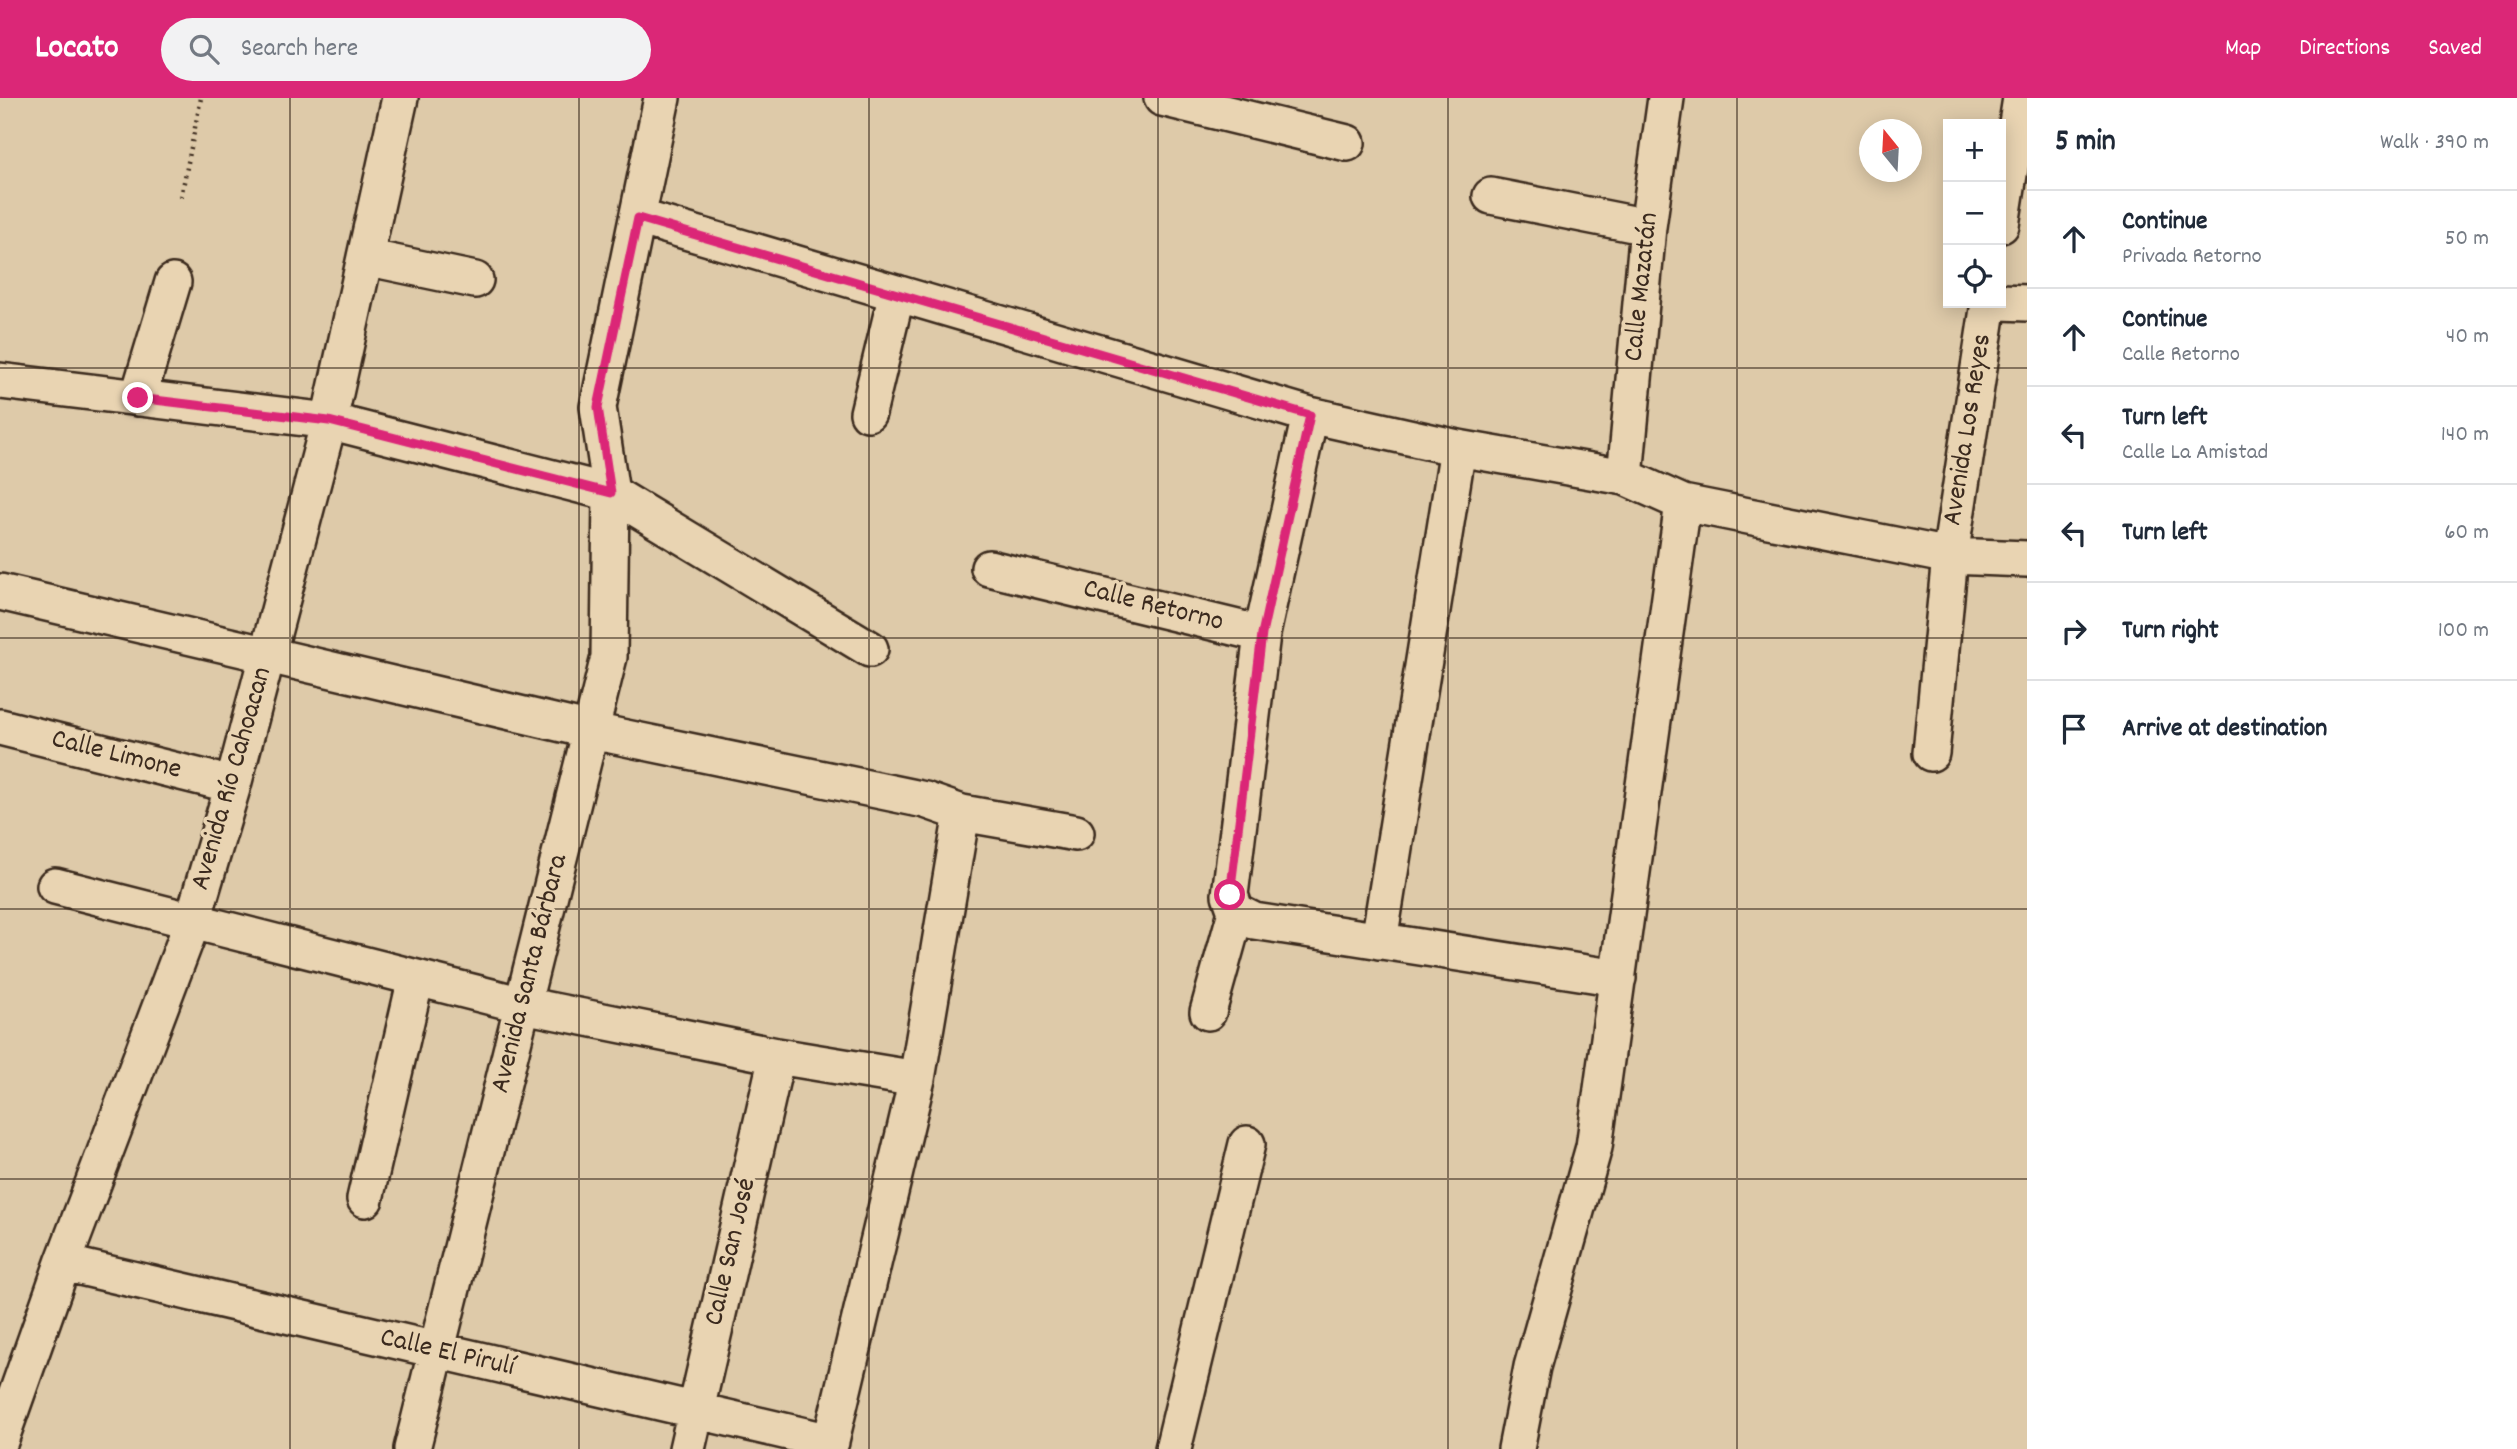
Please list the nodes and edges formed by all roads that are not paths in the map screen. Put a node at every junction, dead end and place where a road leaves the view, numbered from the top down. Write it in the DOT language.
graph roads {
  1 [pos="400,98"];
  2 [pos="662,98"];
  3 [pos="1162,98"];
  4 [pos="1666,98"];
  5 [pos="2021,98"];
  6 [pos="1347,143"];
  7 [pos="2006,193"];
  8 [pos="1491,196"];
  9 [pos="638,218"];
  10 [pos="1648,227"];
  11 [pos="365,257"];
  12 [pos="475,280"];
  13 [pos="173,282"];
  14 [pos="897,293"];
  15 [pos="2006,302"];
  16 [pos="2027,303"];
  17 [pos="1988,308"];
  18 [pos="0,381"];
  19 [pos="138,398"];
  20 [pos="868,413"];
  21 [pos="1310,415"];
  22 [pos="329,421"];
  23 [pos="1458,448"];
  24 [pos="1625,477"];
  25 [pos="611,493"];
  26 [pos="1682,503"];
  27 [pos="1950,556"];
  28 [pos="2027,559"];
  29 [pos="989,568"];
  30 [pos="0,592"];
  31 [pos="1262,634"];
  32 [pos="870,649"];
  33 [pos="268,656"];
  34 [pos="0,727"];
  35 [pos="593,731"];
  36 [pos="1931,753"];
  37 [pos="233,785"];
  38 [pos="962,813"];
  39 [pos="1076,833"];
  40 [pos="55,886"];
  41 [pos="1236,912"];
  42 [pos="192,923"];
  43 [pos="1378,941"];
  44 [pos="416,978"];
  45 [pos="1618,978"];
  46 [pos="523,1005"];
  47 [pos="1208,1012"];
  48 [pos="777,1056"];
  49 [pos="917,1079"];
  50 [pos="1247,1144"];
  51 [pos="365,1199"];
  52 [pos="63,1263"];
  53 [pos="436,1351"];
  54 [pos="696,1411"];
  55 [pos="0,1441"];
  56 [pos="830,1445"];
  57 [pos="412,1449"];
  58 [pos="687,1449"];
  59 [pos="1172,1449"];
  60 [pos="1516,1449"];
  1 -- 11 [label="street, Avenida Río Cahoacan"];
  2 -- 9 [label="street, Avenida Santa Bárbara"];
  3 -- 6 [label="street"];
  4 -- 10 [label="street, Calle Mazatán"];
  5 -- 7 [label="street"];
  8 -- 10 [label="street"];
  9 -- 14 [label="street"];
  9 -- 25 [label="street, Avenida Santa Bárbara"];
  10 -- 24 [label="street, Calle Mazatán"];
  11 -- 12 [label="street"];
  11 -- 22 [label="street, Avenida Río Cahoacan"];
  13 -- 19 [label="street"];
  14 -- 20 [label="street"];
  14 -- 21 [label="street"];
  15 -- 16 [label="street"];
  17 -- 27 [label="street, Avenida Los Reyes"];
  18 -- 19 [label="street"];
  19 -- 22 [label="street"];
  21 -- 23 [label="street"];
  21 -- 31 [label="street, Calle Retorno"];
  22 -- 25 [label="street"];
  22 -- 33 [label="street, Avenida Río Cahoacan"];
  23 -- 24 [label="street"];
  23 -- 43 [label="street"];
  24 -- 26 [label="street"];
  25 -- 32 [label="street"];
  25 -- 35 [label="street, Avenida Santa Bárbara"];
  26 -- 27 [label="street"];
  26 -- 45 [label="street"];
  27 -- 28 [label="street"];
  27 -- 36 [label="street, Avenida Los Reyes"];
  29 -- 31 [label="street, Calle Retorno"];
  30 -- 33 [label="street"];
  31 -- 41 [label="street"];
  33 -- 35 [label="street"];
  33 -- 37 [label="street, Avenida Río Cahoacan"];
  34 -- 37 [label="street, Calle Limone"];
  35 -- 38 [label="street"];
  35 -- 46 [label="street, Avenida Santa Bárbara"];
  37 -- 42 [label="street, Avenida Río Cahoacan"];
  38 -- 39 [label="street"];
  38 -- 49 [label="street"];
  40 -- 42 [label="street"];
  41 -- 43 [label="street"];
  41 -- 47 [label="street"];
  42 -- 44 [label="street"];
  42 -- 52 [label="street, Avenida Río Cahoacan"];
  43 -- 45 [label="street"];
  44 -- 46 [label="street"];
  44 -- 51 [label="street"];
  45 -- 60 [label="street"];
  46 -- 48 [label="street"];
  46 -- 53 [label="street, Avenida Santa Bárbara"];
  48 -- 49 [label="street"];
  48 -- 54 [label="street, Calle San José"];
  49 -- 56 [label="street"];
  50 -- 59 [label="street"];
  52 -- 53 [label="street, Calle El Pirulí"];
  52 -- 55 [label="street, Avenida Río Cahoacan"];
  53 -- 54 [label="street, Calle El Pirulí"];
  53 -- 57 [label="street, Avenida Santa Bárbara"];
  54 -- 56 [label="street, Calle El Pirulí"];
  54 -- 58 [label="street, Calle San José"];
}
